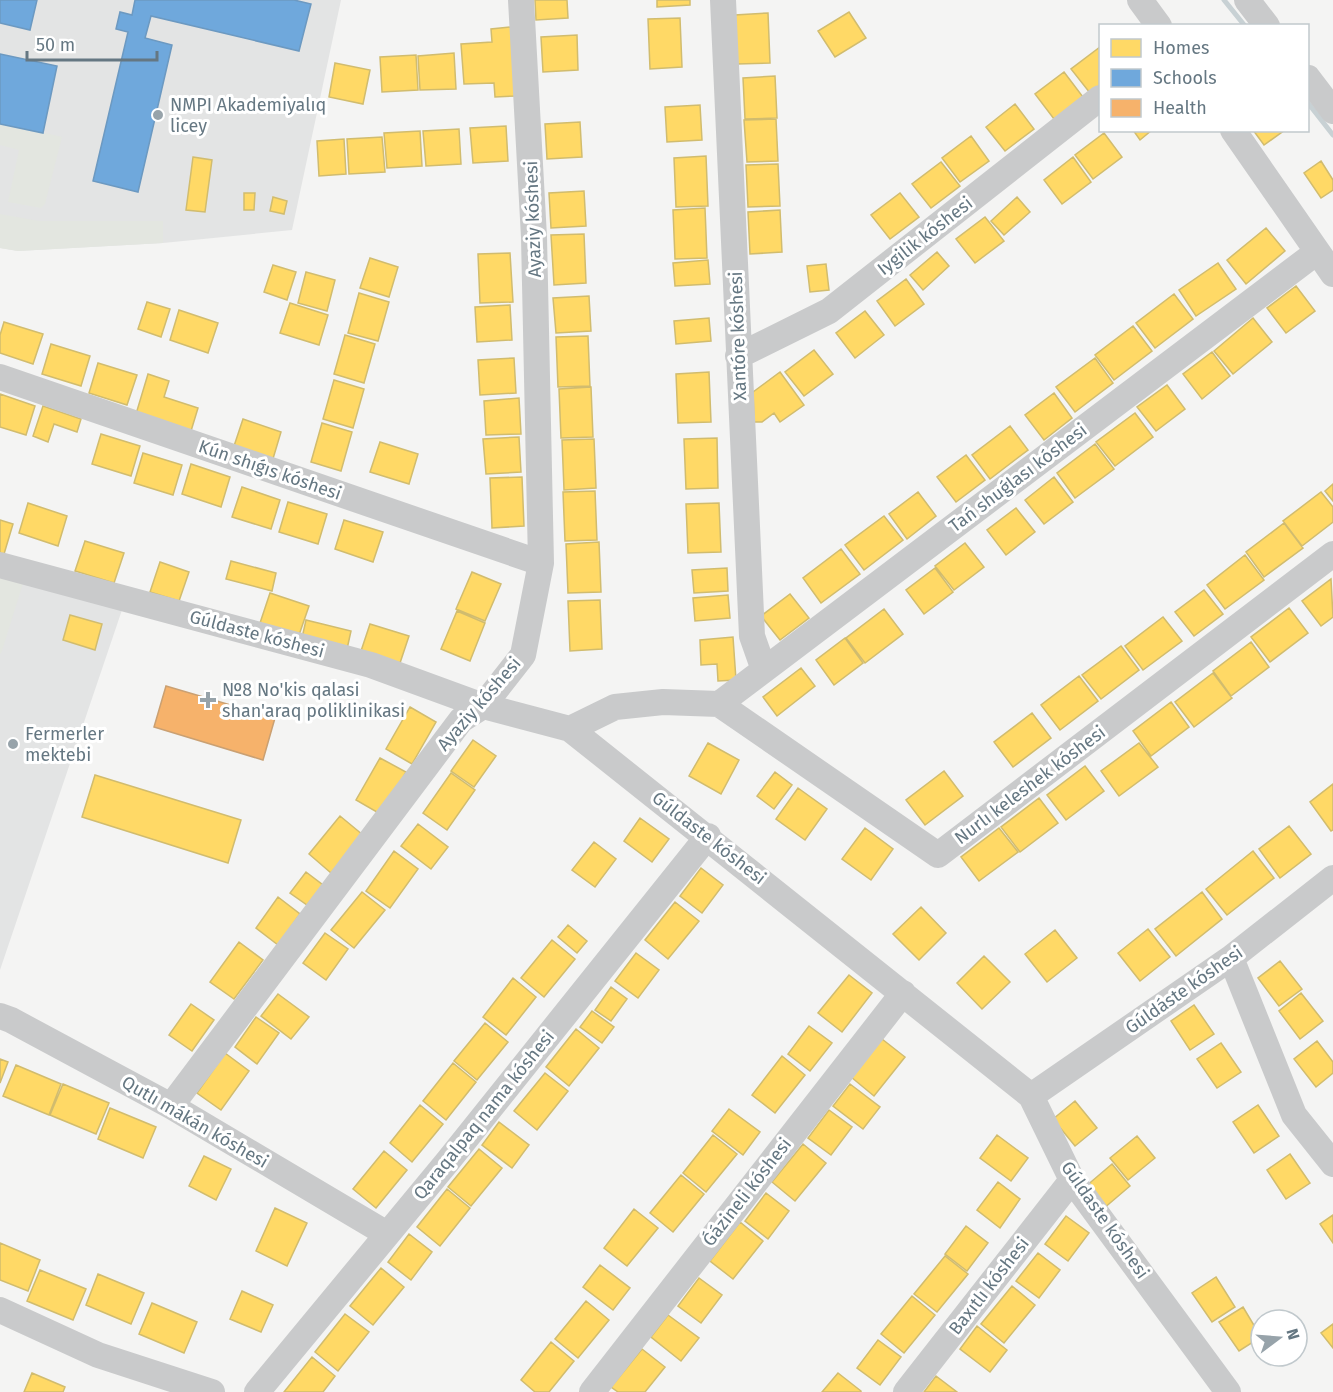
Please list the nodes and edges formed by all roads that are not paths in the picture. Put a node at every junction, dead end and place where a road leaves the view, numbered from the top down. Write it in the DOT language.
graph roads {
  1 [pos="521,0"];
  2 [pos="723,0"];
  3 [pos="1140,0"];
  4 [pos="1247,0"];
  5 [pos="1158,24"];
  6 [pos="1265,24"];
  7 [pos="1309,79"];
  8 [pos="1099,100"];
  9 [pos="1333,111"];
  10 [pos="1234,132"];
  11 [pos="1317,252"];
  12 [pos="1333,274"];
  13 [pos="738,356"];
  14 [pos="0,377"];
  15 [pos="1333,554"];
  16 [pos="541,563"];
  17 [pos="0,565"];
  18 [pos="764,670"];
  19 [pos="719,704"];
  20 [pos="483,706"];
  21 [pos="570,729"];
  22 [pos="708,836"];
  23 [pos="1333,878"];
  24 [pos="1231,958"];
  25 [pos="903,993"];
  26 [pos="0,1016"];
  27 [pos="1031,1096"];
  28 [pos="171,1106"];
  29 [pos="1333,1164"];
  30 [pos="1072,1180"];
  31 [pos="387,1234"];
  32 [pos="0,1310"];
  33 [pos="212,1392"];
  34 [pos="257,1392"];
  35 [pos="592,1392"];
  36 [pos="906,1392"];
  37 [pos="1228,1392"];
  1 -- 16 [label="street, Ayaziy kóshesi"];
  2 -- 13 [label="street, Xantóre kóshesi"];
  3 -- 5 [label="street"];
  4 -- 6 [label="street"];
  7 -- 9 [label="street"];
  8 -- 13 [label="street, Iygilik kóshesi"];
  10 -- 11 [label="street"];
  11 -- 12 [label="street"];
  11 -- 18 [label="street, Tań shuǵlası kóshesi"];
  13 -- 18 [label="street, Xantóre kóshesi"];
  14 -- 16 [label="street, Kún shıǵıs kóshesi"];
  15 -- 19 [label="street, Nurlı keleshek kóshesi"];
  16 -- 20 [label="street, Ayaziy kóshesi"];
  17 -- 20 [label="street, Gúldaste kóshesi"];
  18 -- 19 [label="street, Tań shuǵlası kóshesi"];
  19 -- 21 [label="street"];
  20 -- 21 [label="street, Gúldaste kóshesi"];
  20 -- 28 [label="street, Ayaziy kóshesi"];
  21 -- 22 [label="street, Gúldaste kóshesi"];
  22 -- 25 [label="street, Gúldaste kóshesi"];
  22 -- 31 [label="street, Qaraqalpaq nama kóshesi"];
  23 -- 24 [label="street, Gúldáste kóshesi"];
  24 -- 27 [label="street, Gúldáste kóshesi"];
  24 -- 29 [label="street"];
  25 -- 27 [label="street, Gúldaste kóshesi"];
  25 -- 35 [label="street, Ǵázineli kóshesi"];
  26 -- 28 [label="street, Qutlı mákán kóshesi"];
  27 -- 30 [label="street, Gúldaste kóshesi"];
  28 -- 31 [label="street, Qutlı mákán kóshesi"];
  30 -- 36 [label="street, Baxıtlı kóshesi"];
  30 -- 37 [label="street, Gúldaste kóshesi"];
  31 -- 34 [label="street, Qaraqalpaq nama kóshesi"];
  32 -- 33 [label="street"];
}
